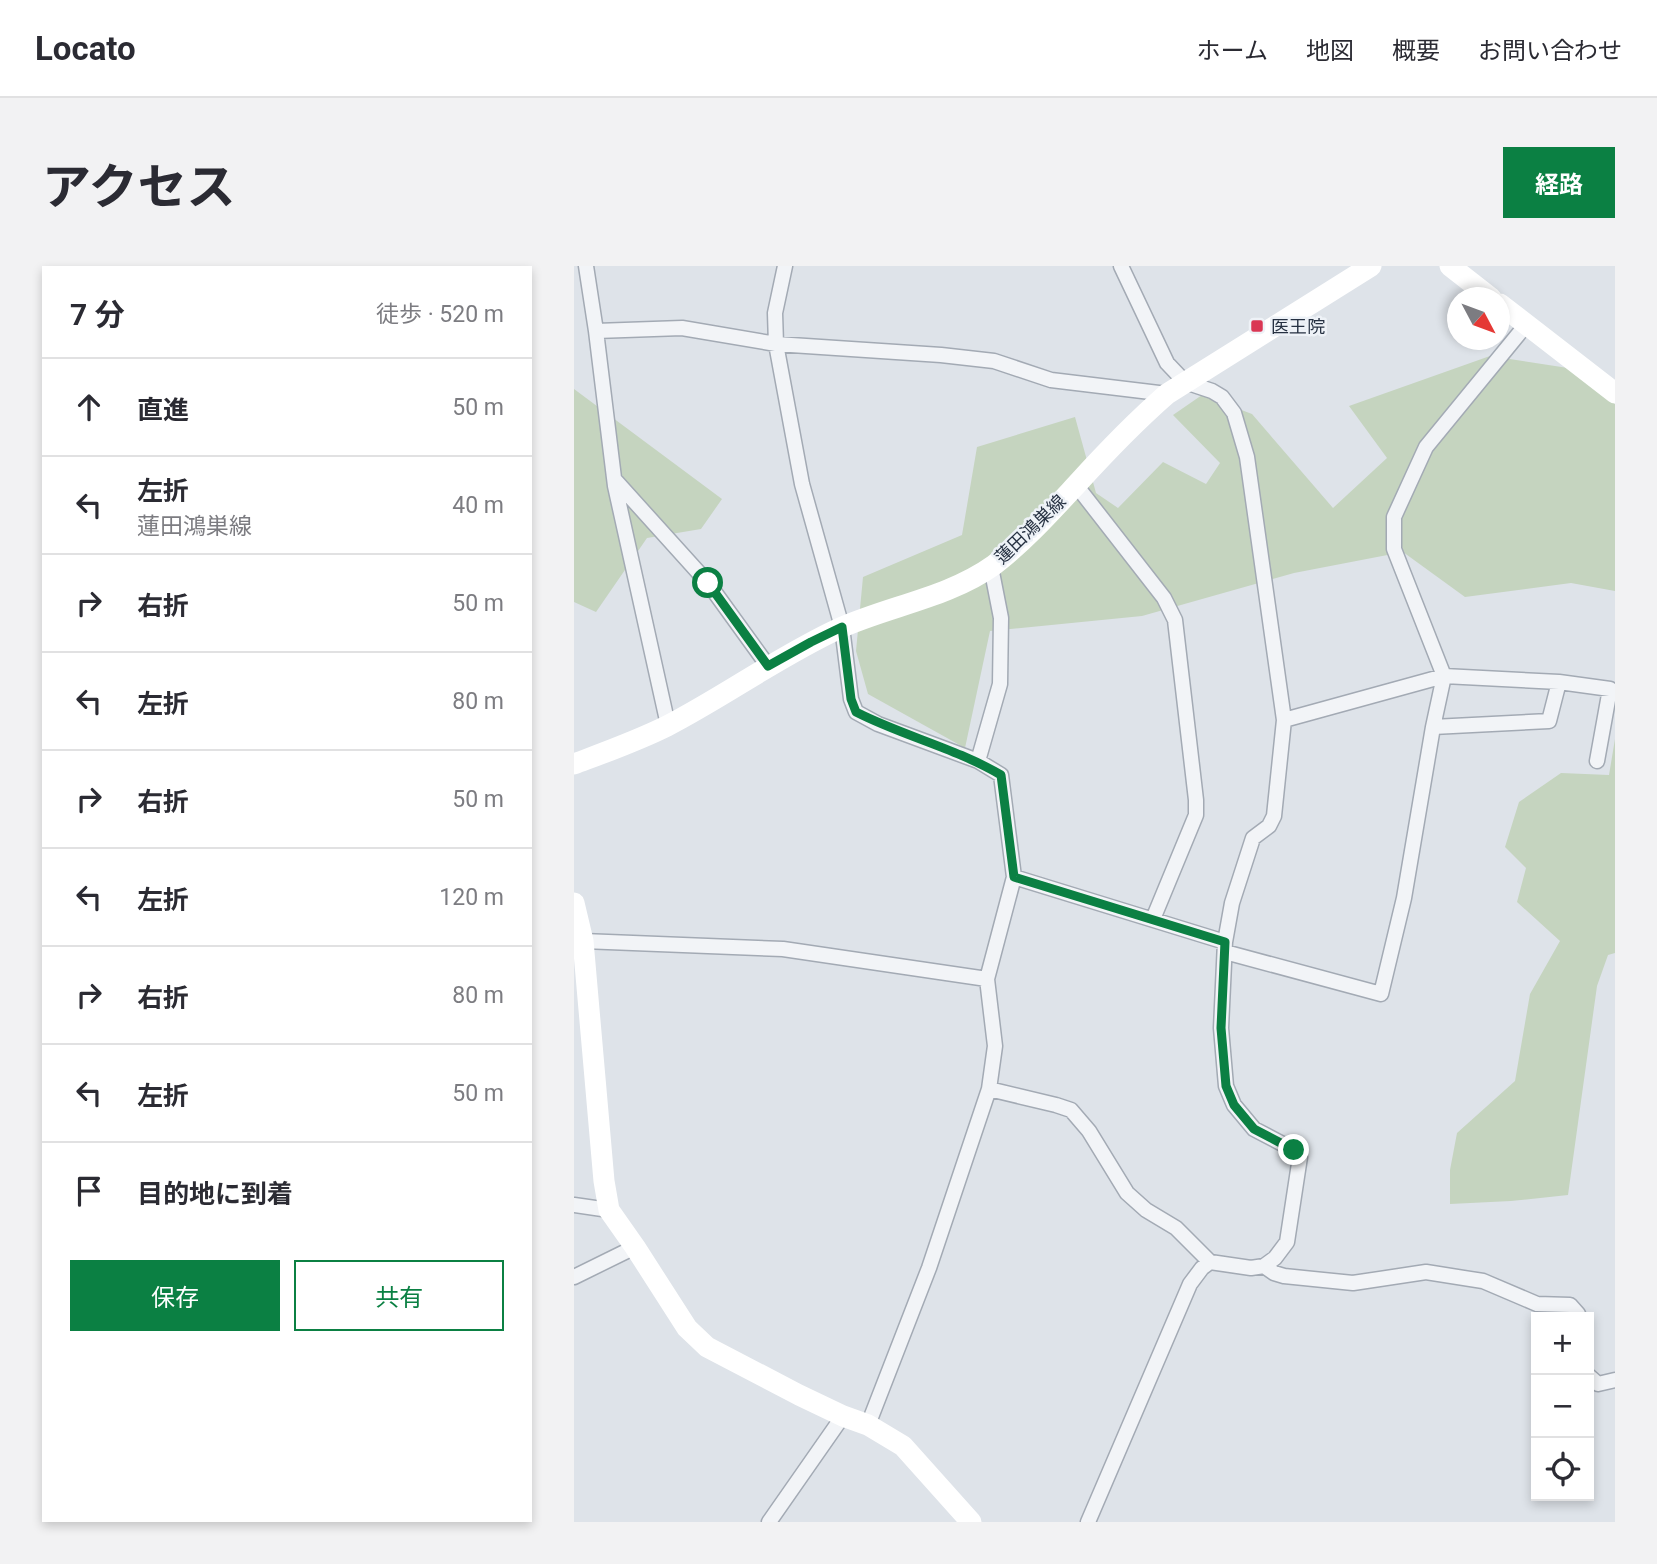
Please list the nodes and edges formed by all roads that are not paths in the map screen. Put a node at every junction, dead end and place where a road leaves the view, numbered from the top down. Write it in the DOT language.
graph roads {
  1 [pos="586,266"];
  2 [pos="785,266"];
  3 [pos="1121,266"];
  4 [pos="1371,266"];
  5 [pos="1450,266"];
  6 [pos="1477,287"];
  7 [pos="1510,312"];
  8 [pos="1526,325"];
  9 [pos="596,331"];
  10 [pos="776,344"];
  11 [pos="1185,382"];
  12 [pos="1615,393"];
  13 [pos="1167,394"];
  14 [pos="614,479"];
  15 [pos="1076,485"];
  16 [pos="991,567"];
  17 [pos="842,627"];
  18 [pos="768,666"];
  19 [pos="1444,676"];
  20 [pos="1559,682"];
  21 [pos="1284,720"];
  22 [pos="668,725"];
  23 [pos="1433,727"];
  24 [pos="978,761"];
  25 [pos="1597,761"];
  26 [pos="574,764"];
  27 [pos="1014,877"];
  28 [pos="574,903"];
  29 [pos="1153,919"];
  30 [pos="583,941"];
  31 [pos="1225,947"];
  32 [pos="987,979"];
  33 [pos="989,1089"];
  34 [pos="574,1205"];
  35 [pos="609,1210"];
  36 [pos="635,1247"];
  37 [pos="1210,1262"];
  38 [pos="1264,1266"];
  39 [pos="574,1277"];
  40 [pos="1576,1312"];
  41 [pos="1594,1380"];
  42 [pos="1615,1380"];
  43 [pos="843,1416"];
  44 [pos="867,1425"];
  45 [pos="769,1522"];
  46 [pos="971,1522"];
  47 [pos="1087,1522"];
  1 -- 9 [label="street"];
  2 -- 10 [label="street"];
  3 -- 11 [label="street"];
  4 -- 11 [label="street, 蓮田鴻巣線"];
  5 -- 6 [label="street"];
  7 -- 8 [label="street"];
  8 -- 12 [label="street"];
  8 -- 19 [label="street"];
  9 -- 10 [label="street"];
  9 -- 14 [label="street"];
  10 -- 13 [label="street"];
  10 -- 17 [label="street"];
  11 -- 13 [label="street, 蓮田鴻巣線"];
  11 -- 21 [label="street"];
  13 -- 15 [label="street, 蓮田鴻巣線"];
  14 -- 18 [label="street"];
  14 -- 22 [label="street"];
  15 -- 16 [label="street, 蓮田鴻巣線"];
  15 -- 29 [label="street"];
  16 -- 17 [label="street, 蓮田鴻巣線"];
  16 -- 24 [label="street"];
  17 -- 18 [label="street, 蓮田鴻巣線"];
  17 -- 24 [label="street"];
  18 -- 22 [label="street, 蓮田鴻巣線"];
  19 -- 20 [label="street"];
  19 -- 21 [label="street"];
  19 -- 23 [label="street"];
  20 -- 23 [label="street"];
  20 -- 25 [label="street"];
  21 -- 31 [label="street"];
  22 -- 26 [label="street, 蓮田鴻巣線"];
  23 -- 31 [label="street"];
  24 -- 27 [label="street"];
  27 -- 29 [label="street"];
  27 -- 32 [label="street"];
  28 -- 30 [label="street"];
  29 -- 31 [label="street"];
  30 -- 32 [label="street"];
  30 -- 35 [label="street"];
  31 -- 38 [label="street"];
  32 -- 33 [label="street"];
  33 -- 37 [label="street"];
  33 -- 44 [label="street"];
  34 -- 35 [label="street"];
  35 -- 36 [label="street"];
  36 -- 39 [label="street"];
  36 -- 43 [label="street"];
  37 -- 38 [label="street"];
  37 -- 47 [label="street"];
  38 -- 40 [label="street"];
  41 -- 42 [label="street"];
  43 -- 44 [label="street"];
  43 -- 45 [label="street"];
  44 -- 46 [label="street"];
}
